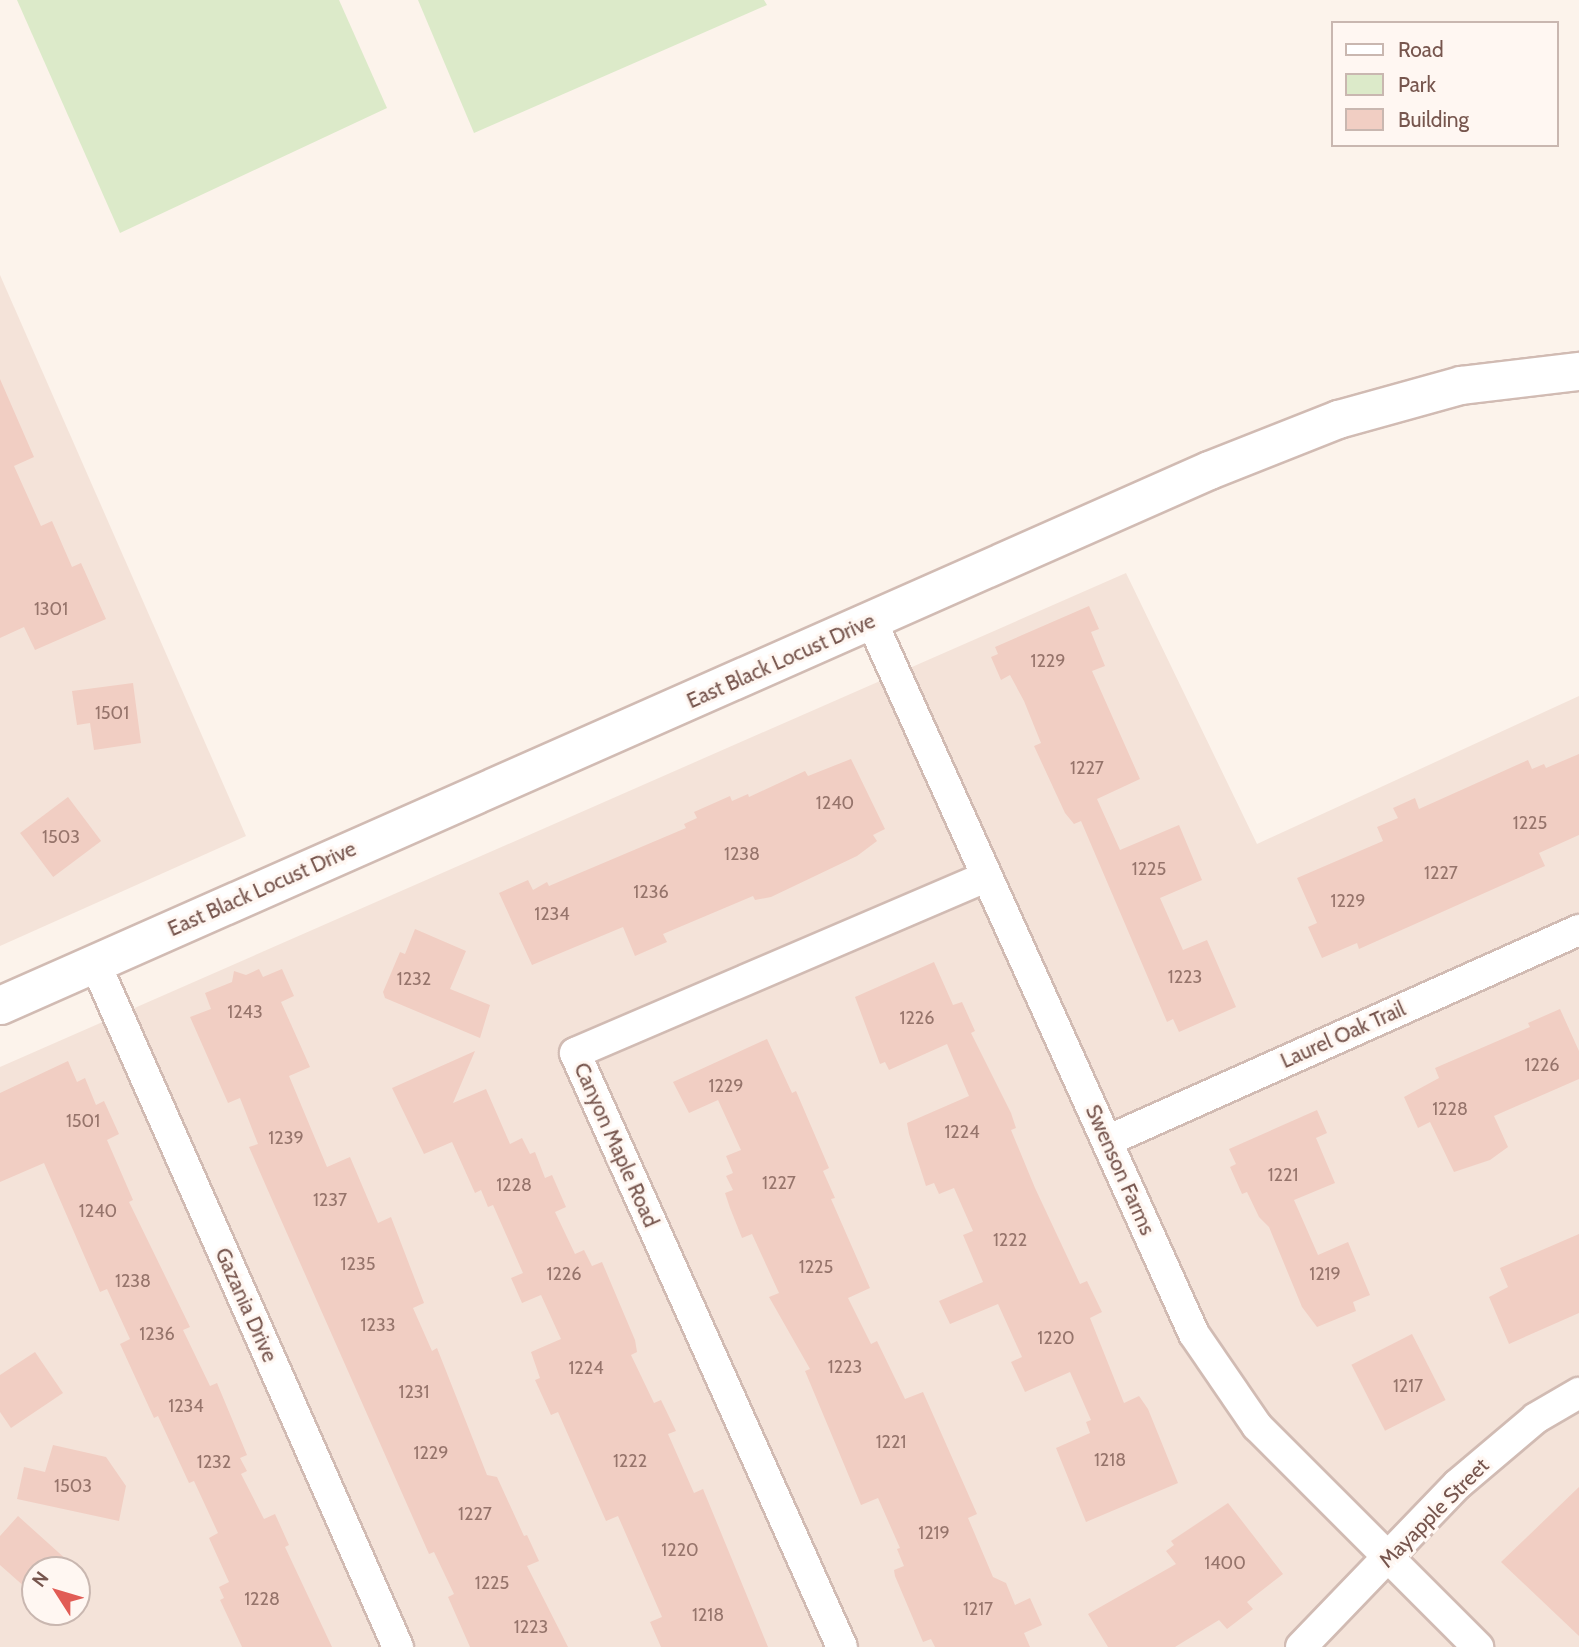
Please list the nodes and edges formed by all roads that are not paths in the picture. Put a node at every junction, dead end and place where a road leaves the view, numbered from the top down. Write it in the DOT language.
graph roads {
  1 [pos="1579,371"];
  2 [pos="872,620"];
  3 [pos="987,876"];
  4 [pos="1579,930"];
  5 [pos="95,963"];
  6 [pos="0,1005"];
  7 [pos="1107,1141"];
  8 [pos="1579,1393"];
  9 [pos="1387,1558"];
  10 [pos="398,1647"];
  11 [pos="842,1647"];
  12 [pos="1301,1647"];
  13 [pos="1478,1647"];
  1 -- 2 [label="street, East Black Locust Drive"];
  2 -- 3 [label="street, Swenson Farms"];
  2 -- 5 [label="street, East Black Locust Drive"];
  3 -- 7 [label="street, Swenson Farms"];
  3 -- 11 [label="street, Canyon Maple Road"];
  4 -- 7 [label="street, Laurel Oak Trail"];
  5 -- 6 [label="street, East Black Locust Drive"];
  5 -- 10 [label="street, Gazania Drive"];
  7 -- 9 [label="street, Swenson Farms"];
  8 -- 9 [label="street, Mayapple Street"];
  9 -- 12 [label="street, Mayapple Street"];
  9 -- 13 [label="street, Swenson Farms"];
}
